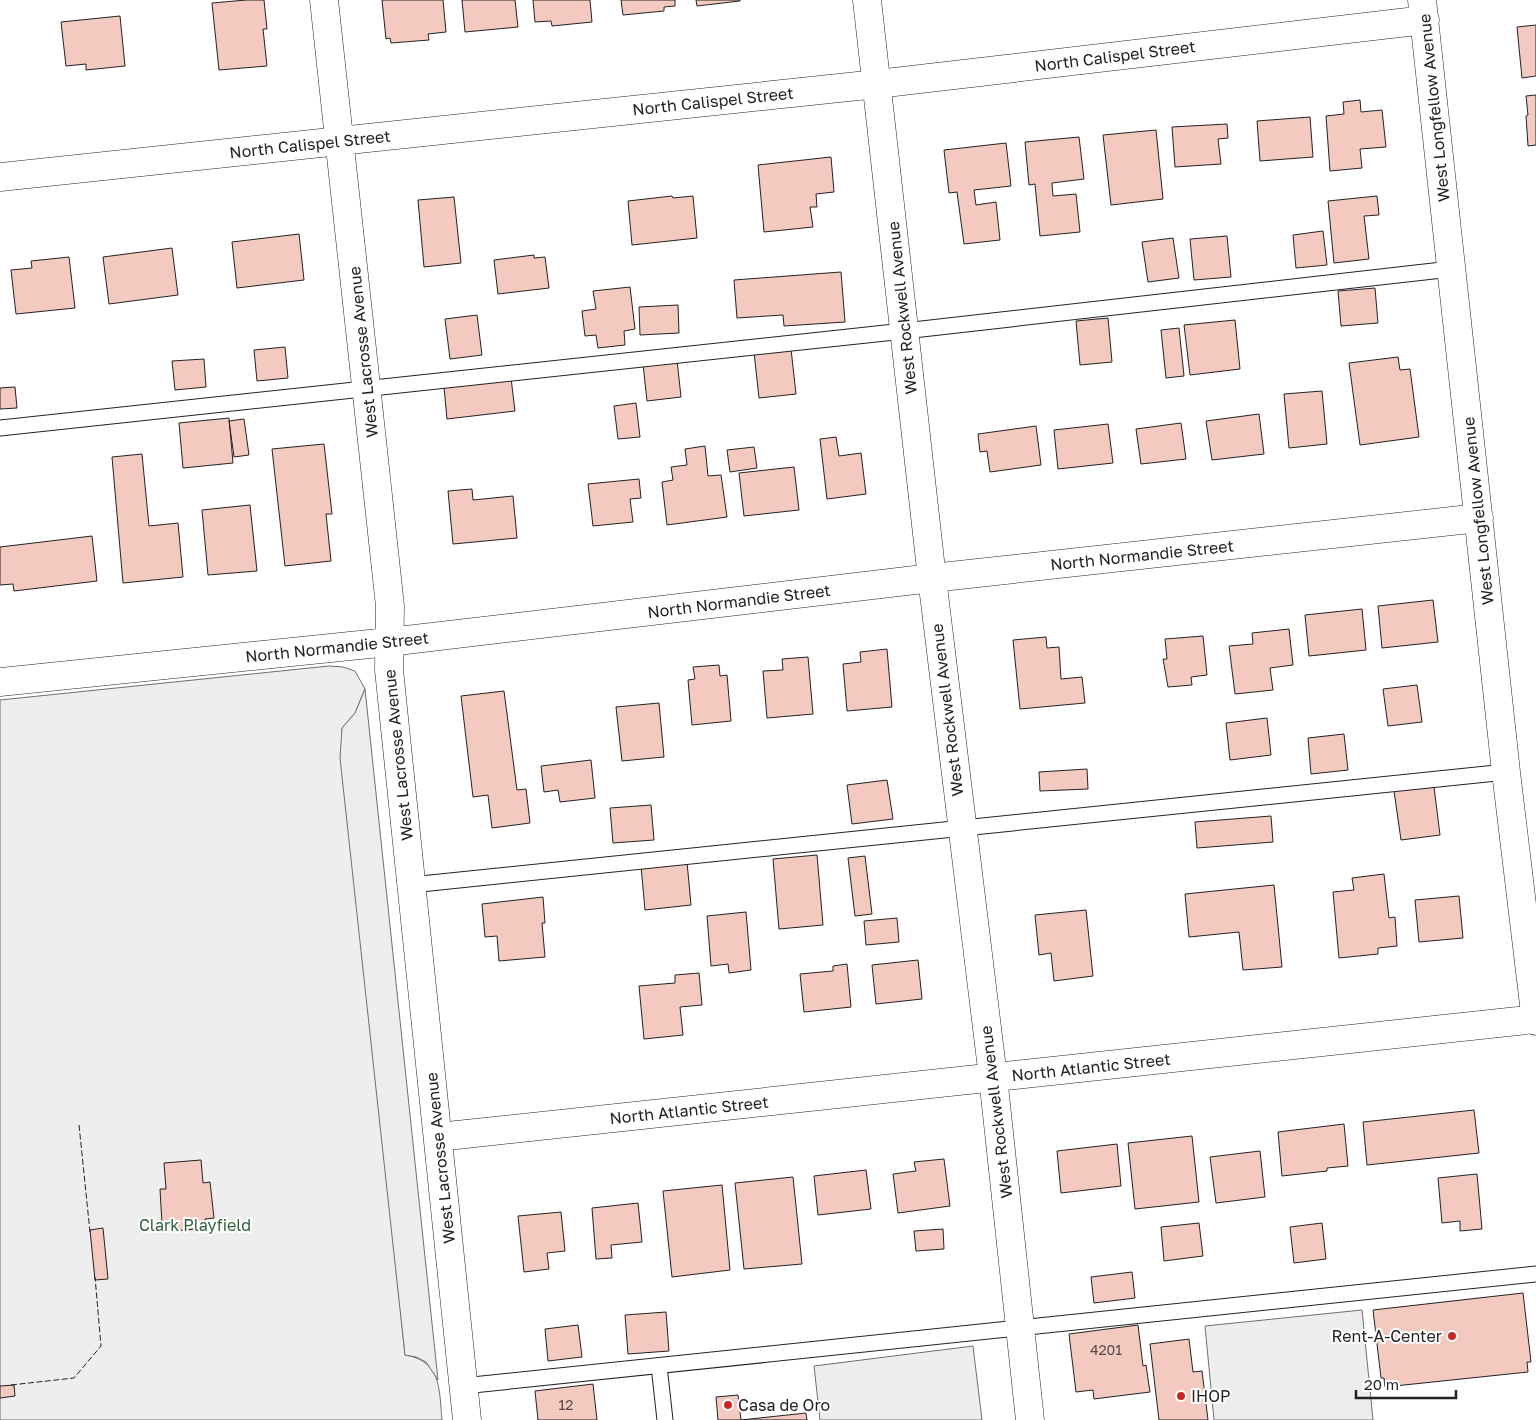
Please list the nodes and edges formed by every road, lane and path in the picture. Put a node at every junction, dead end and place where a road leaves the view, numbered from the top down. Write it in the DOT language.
graph roads {
  1 [pos="324,0"];
  2 [pos="868,0"];
  3 [pos="1423,10"];
  4 [pos="877,84"];
  5 [pos="340,140"];
  6 [pos="0,177"];
  7 [pos="1452,270"];
  8 [pos="904,331"];
  9 [pos="367,390"];
  10 [pos="0,428"];
  11 [pos="1479,518"];
  12 [pos="932,578"];
  13 [pos="389,642"];
  14 [pos="0,682"];
  15 [pos="1506,772"];
  16 [pos="961,827"];
  17 [pos="411,885"];
  18 [pos="1536,1020"];
  19 [pos="992,1077"];
  20 [pos="438,1136"];
  21 [pos="1536,1274"];
  22 [pos="1020,1329"];
  23 [pos="660,1366"];
  24 [pos="464,1386"];
  25 [pos="467,1420"];
  26 [pos="665,1420"];
  27 [pos="1030,1420"];
  1 -- 5 [label="street, West Lacrosse Avenue"];
  2 -- 4 [label="street, West Rockwell Avenue"];
  3 -- 4 [label="street, North Calispel Street"];
  3 -- 7 [label="street, West Longfellow Avenue"];
  4 -- 5 [label="street, North Calispel Street"];
  4 -- 8 [label="street, West Rockwell Avenue"];
  5 -- 6 [label="street, North Calispel Street"];
  5 -- 9 [label="street, West Lacrosse Avenue"];
  7 -- 8 [label="lane"];
  7 -- 11 [label="street, West Longfellow Avenue"];
  8 -- 9 [label="lane"];
  8 -- 12 [label="street, West Rockwell Avenue"];
  9 -- 10 [label="lane"];
  9 -- 13 [label="street, West Lacrosse Avenue"];
  11 -- 12 [label="street, North Normandie Street"];
  11 -- 15 [label="street, West Longfellow Avenue"];
  12 -- 13 [label="street, North Normandie Street"];
  12 -- 16 [label="street, West Rockwell Avenue"];
  13 -- 14 [label="street, North Normandie Street"];
  13 -- 17 [label="street, West Lacrosse Avenue"];
  15 -- 16 [label="lane"];
  15 -- 18 [label="street, West Longfellow Avenue"];
  16 -- 17 [label="lane"];
  16 -- 19 [label="street, West Rockwell Avenue"];
  17 -- 20 [label="street, West Lacrosse Avenue"];
  18 -- 19 [label="street, North Atlantic Street"];
  19 -- 20 [label="street, North Atlantic Street"];
  19 -- 22 [label="street, West Rockwell Avenue"];
  20 -- 24 [label="street, West Lacrosse Avenue"];
  21 -- 22 [label="lane"];
  22 -- 23 [label="lane"];
  22 -- 27 [label="street, West Rockwell Avenue"];
  23 -- 24 [label="lane"];
  23 -- 26 [label="lane"];
  24 -- 25 [label="street, West Lacrosse Avenue"];
}
